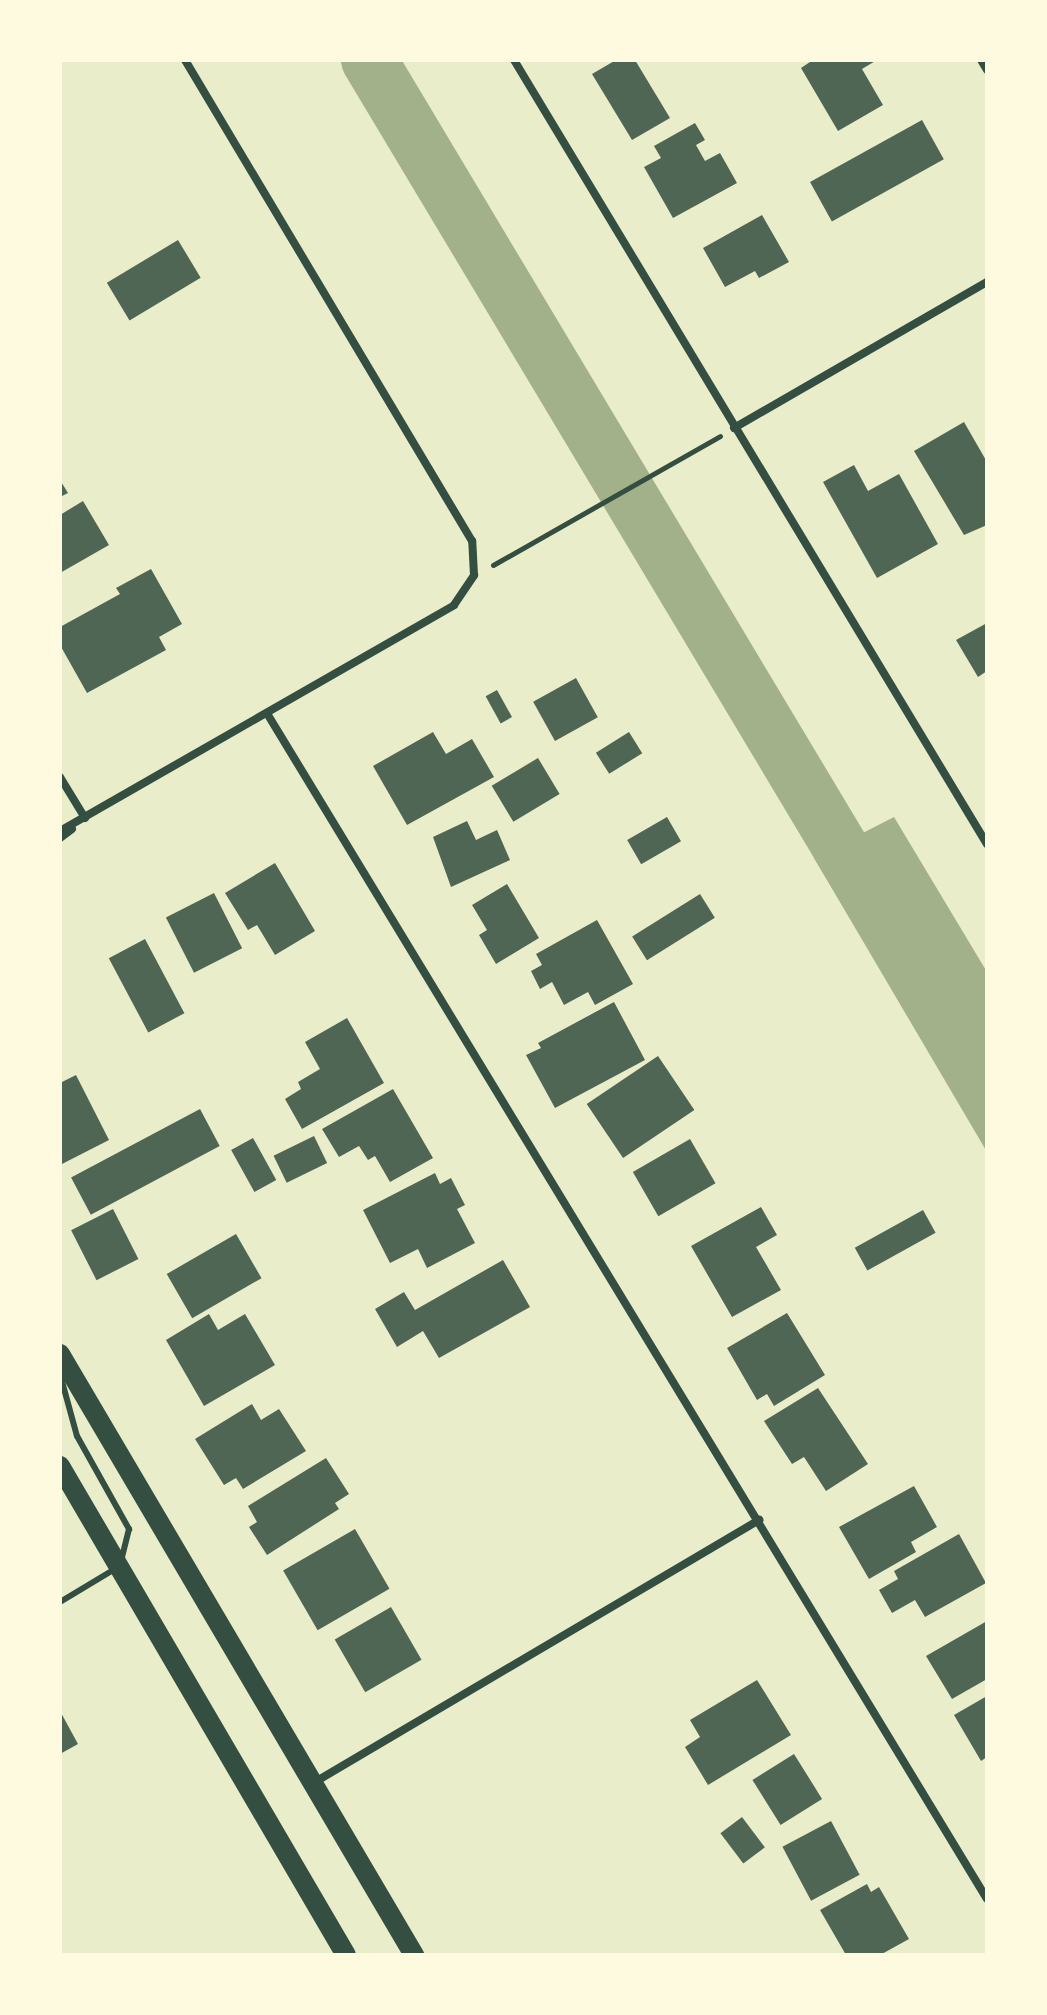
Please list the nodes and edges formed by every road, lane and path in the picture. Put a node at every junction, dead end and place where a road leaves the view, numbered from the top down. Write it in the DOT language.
graph roads {
  1 [pos="185,60"];
  2 [pos="514,60"];
  3 [pos="981,60"];
  4 [pos="987,70"];
  5 [pos="987,282"];
  6 [pos="734,428"];
  7 [pos="474,575"];
  8 [pos="268,715"];
  9 [pos="60,777"];
  10 [pos="85,818"];
  11 [pos="60,831"];
  12 [pos="60,838"];
  13 [pos="987,844"];
  14 [pos="60,1354"];
  15 [pos="60,1374"];
  16 [pos="60,1466"];
  17 [pos="759,1520"];
  18 [pos="120,1566"];
  19 [pos="60,1602"];
  20 [pos="314,1782"];
  21 [pos="987,1899"];
  22 [pos="346,1955"];
  23 [pos="414,1955"];
  1 -- 7 [label="street"];
  2 -- 6 [label="street"];
  3 -- 4 [label="street"];
  5 -- 6 [label="street"];
  6 -- 7 [label="path"];
  6 -- 13 [label="street"];
  7 -- 8 [label="street"];
  8 -- 10 [label="street"];
  8 -- 17 [label="street"];
  9 -- 10 [label="street"];
  10 -- 11 [label="street"];
  10 -- 12 [label="street"];
  14 -- 20 [label="main road"];
  15 -- 18 [label="lane"];
  16 -- 18 [label="main road"];
  17 -- 20 [label="street"];
  17 -- 21 [label="street"];
  18 -- 19 [label="lane"];
  18 -- 22 [label="main road"];
  20 -- 23 [label="main road"];
}
